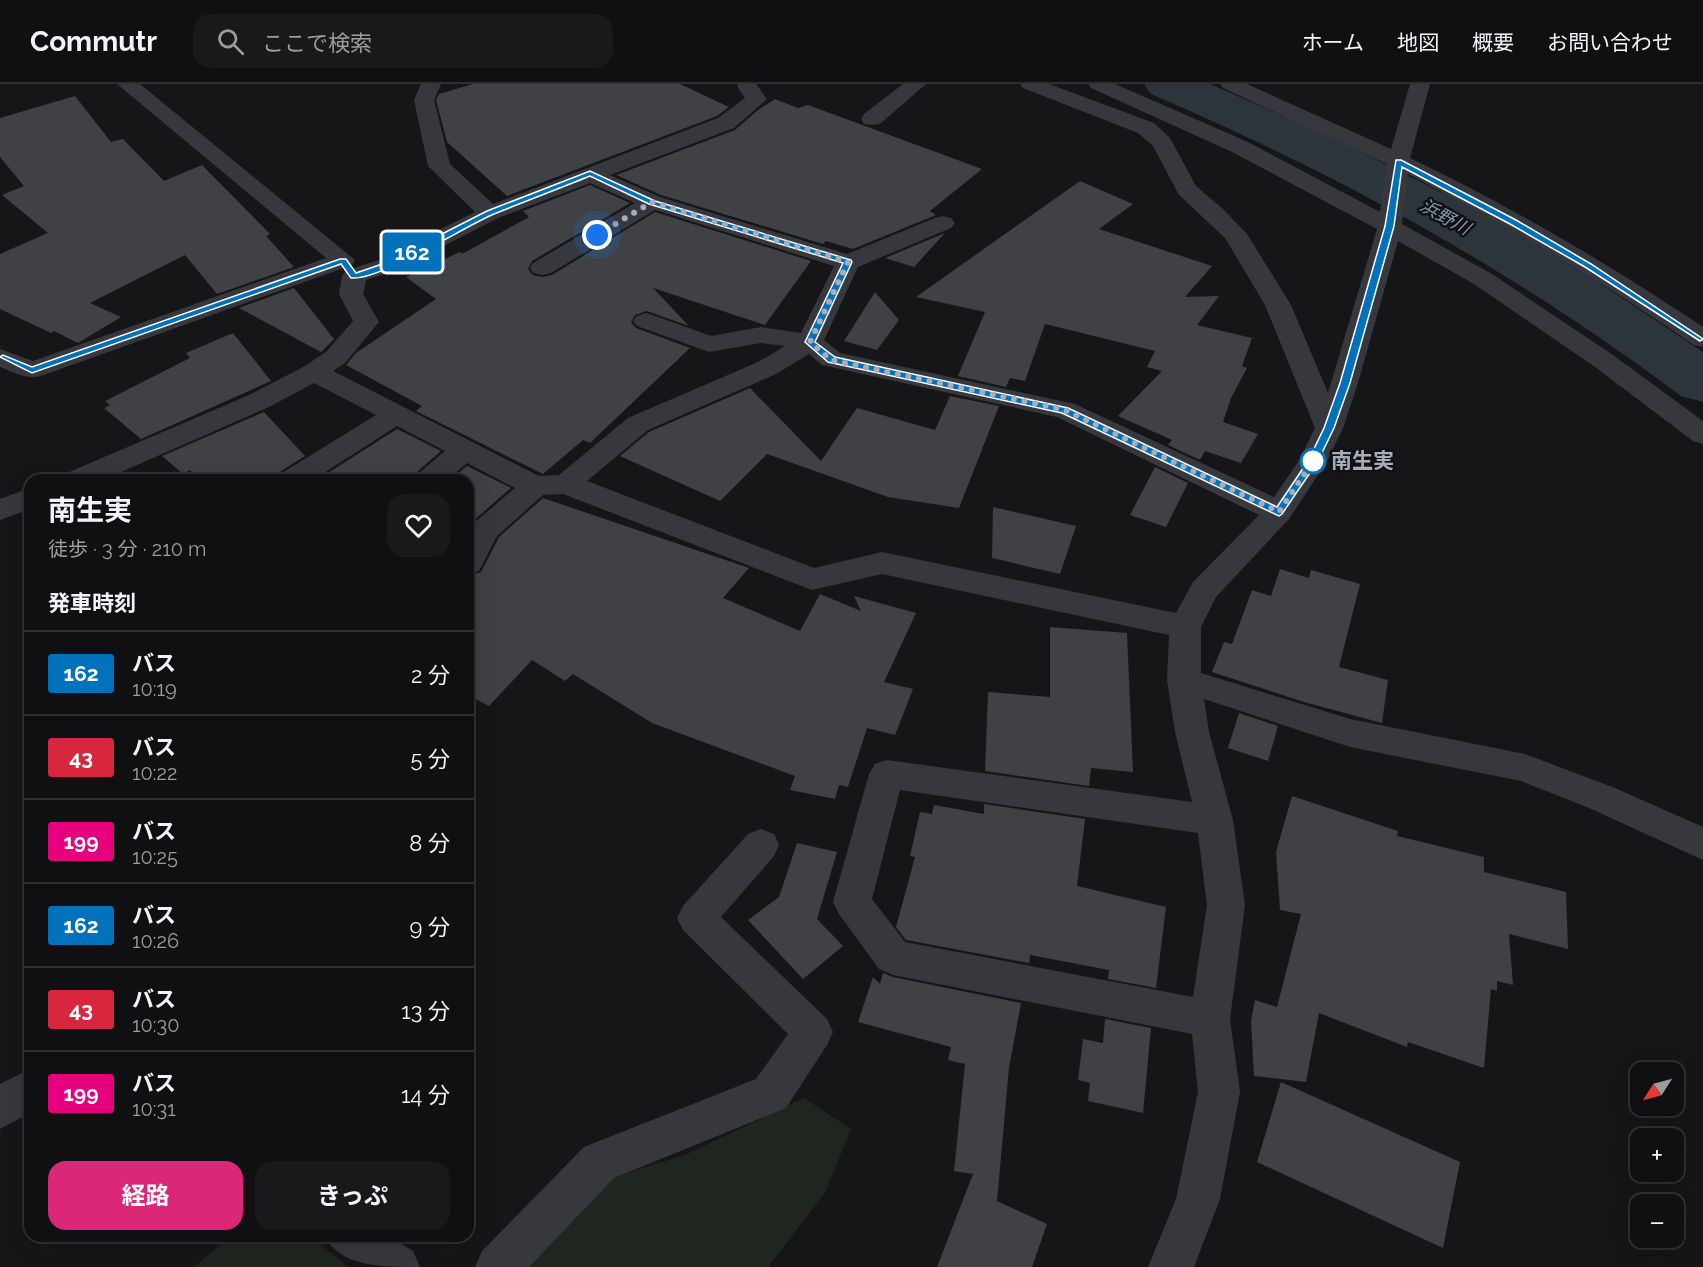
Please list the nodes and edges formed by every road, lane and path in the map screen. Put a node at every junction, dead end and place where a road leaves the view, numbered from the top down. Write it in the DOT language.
graph roads {
  1 [pos="127,84"];
  2 [pos="431,84"];
  3 [pos="916,84"];
  4 [pos="1030,84"];
  5 [pos="1098,84"];
  6 [pos="1230,84"];
  7 [pos="1420,84"];
  8 [pos="747,86"];
  9 [pos="1168,113"];
  10 [pos="872,119"];
  11 [pos="1146,128"];
  12 [pos="1398,162"];
  13 [pos="590,174"];
  14 [pos="652,202"];
  15 [pos="490,213"];
  16 [pos="944,223"];
  17 [pos="1390,226"];
  18 [pos="848,262"];
  19 [pos="348,268"];
  20 [pos="543,268"];
  21 [pos="646,321"];
  22 [pos="1703,339"];
  23 [pos="810,342"];
  24 [pos="0,357"];
  25 [pos="314,372"];
  26 [pos="397,414"];
  27 [pos="1329,428"];
  28 [pos="1703,435"];
  29 [pos="465,450"];
  30 [pos="91,474"];
  31 [pos="302,474"];
  32 [pos="436,474"];
  33 [pos="566,484"];
  34 [pos="535,486"];
  35 [pos="24,500"];
  36 [pos="0,510"];
  37 [pos="1279,512"];
  38 [pos="474,551"];
  39 [pos="1185,627"];
  40 [pos="1184,680"];
  41 [pos="1215,820"];
  42 [pos="1703,844"];
  43 [pos="761,845"];
  44 [pos="1210,1019"];
  45 [pos="24,1093"];
  46 [pos="0,1108"];
  47 [pos="356,1242"];
  48 [pos="398,1267"];
  49 [pos="498,1267"];
  50 [pos="1171,1267"];
  1 -- 19 [label="street"];
  2 -- 15 [label="street"];
  3 -- 10 [label="street"];
  4 -- 11 [label="street"];
  5 -- 9 [label="street"];
  6 -- 12 [label="street"];
  7 -- 12 [label="street"];
  8 -- 13 [label="street"];
  9 -- 11 [label="street"];
  9 -- 17 [label="street"];
  11 -- 27 [label="street"];
  12 -- 17 [label="street"];
  12 -- 22 [label="street"];
  13 -- 14 [label="street"];
  13 -- 15 [label="street"];
  14 -- 18 [label="street"];
  14 -- 20 [label="street"];
  15 -- 19 [label="street"];
  16 -- 18 [label="street"];
  17 -- 27 [label="street"];
  17 -- 28 [label="street"];
  18 -- 23 [label="street"];
  19 -- 24 [label="street"];
  19 -- 25 [label="street"];
  21 -- 23 [label="street"];
  23 -- 33 [label="street"];
  23 -- 37 [label="street"];
  25 -- 26 [label="street"];
  25 -- 30 [label="street"];
  26 -- 29 [label="street"];
  26 -- 31 [label="street"];
  27 -- 37 [label="street"];
  29 -- 32 [label="street"];
  29 -- 34 [label="street"];
  33 -- 34 [label="street"];
  33 -- 39 [label="street"];
  34 -- 38 [label="street"];
  35 -- 36 [label="street"];
  37 -- 39 [label="street"];
  39 -- 40 [label="street"];
  40 -- 41 [label="street"];
  40 -- 42 [label="street"];
  41 -- 44 [label="street"];
  41 -- 44 [label="street"];
  43 -- 49 [label="street"];
  44 -- 50 [label="street"];
  45 -- 46 [label="street"];
  47 -- 48 [label="street"];
}
